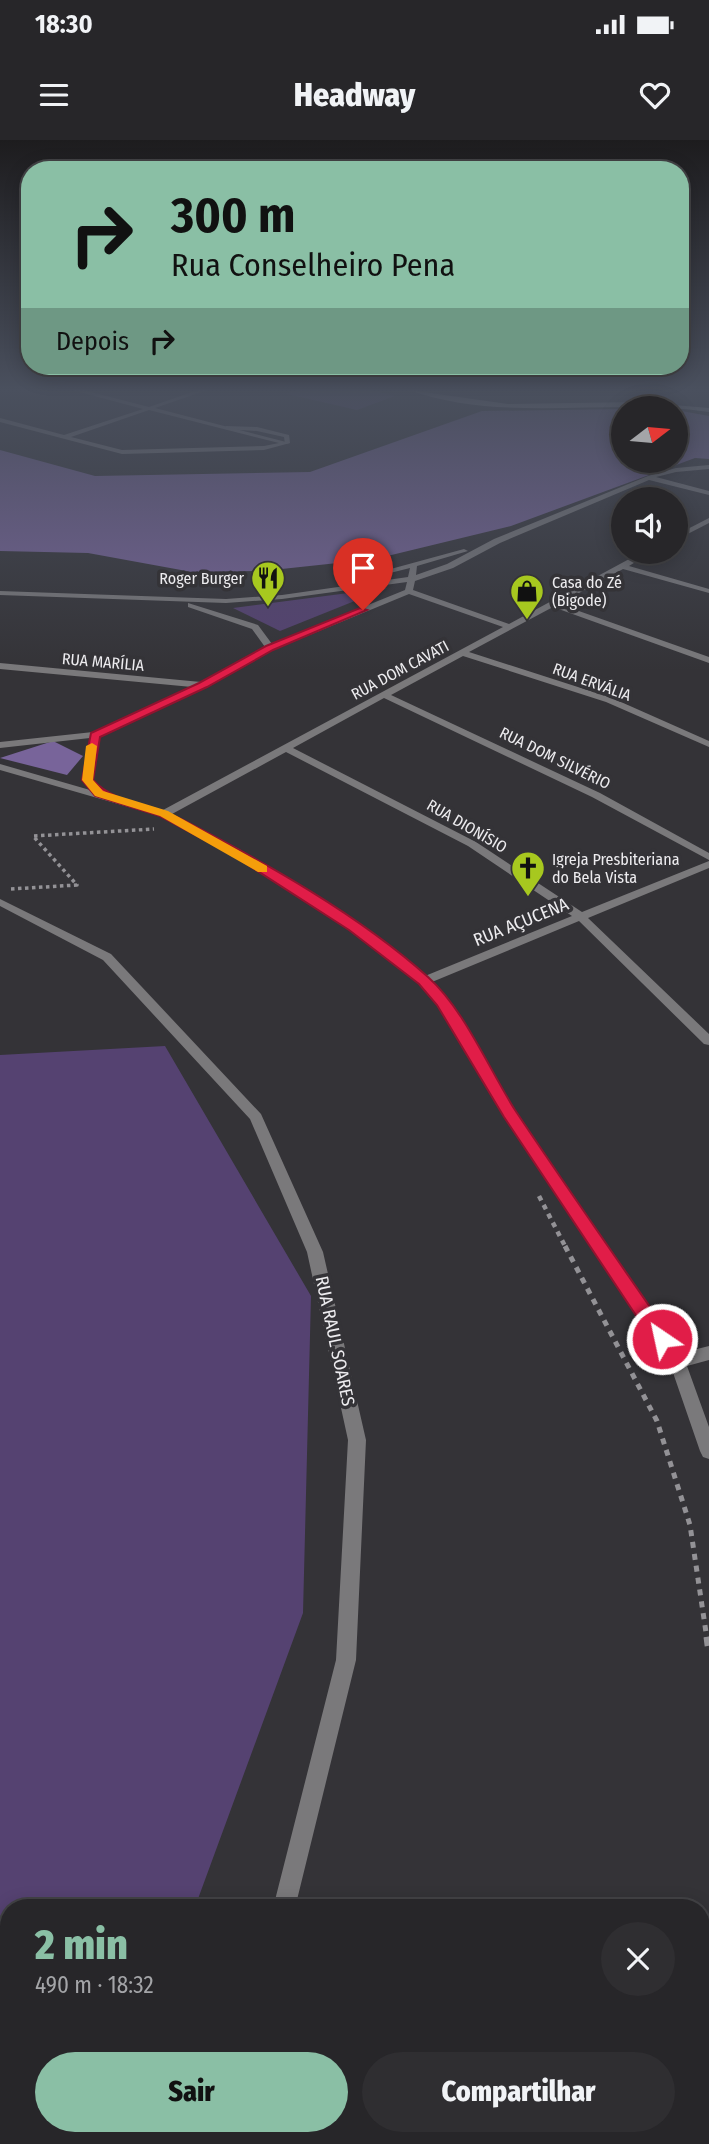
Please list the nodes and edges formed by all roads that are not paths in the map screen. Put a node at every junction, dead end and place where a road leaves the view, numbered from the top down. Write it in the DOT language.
graph roads {
  1 [pos="634,484"];
  2 [pos="674,484"];
  3 [pos="709,493"];
  4 [pos="709,520"];
  5 [pos="688,531"];
  6 [pos="497,541"];
  7 [pos="626,564"];
  8 [pos="414,566"];
  9 [pos="622,566"];
  10 [pos="412,579"];
  11 [pos="409,591"];
  12 [pos="709,591"];
  13 [pos="0,593"];
  14 [pos="282,597"];
  15 [pos="176,601"];
  16 [pos="552,604"];
  17 [pos="510,627"];
  18 [pos="270,648"];
  19 [pos="463,653"];
  20 [pos="709,660"];
  21 [pos="0,666"];
  22 [pos="203,685"];
  23 [pos="384,695"];
  24 [pos="95,735"];
  25 [pos="709,744"];
  26 [pos="0,745"];
  27 [pos="286,748"];
  28 [pos="0,767"];
  29 [pos="99,794"];
  30 [pos="164,814"];
  31 [pos="709,857"];
  32 [pos="709,864"];
  33 [pos="0,902"];
  34 [pos="581,917"];
  35 [pos="424,981"];
  36 [pos="709,1041"];
  37 [pos="709,1353"];
  38 [pos="677,1361"];
  39 [pos="709,1451"];
  40 [pos="286,1899"];
  1 -- 6 [label="street"];
  2 -- 3 [label="street"];
  4 -- 5 [label="street"];
  6 -- 8 [label="street"];
  6 -- 10 [label="street"];
  7 -- 9 [label="street, RUA DOM CAVATI"];
  8 -- 10 [label="street"];
  8 -- 14 [label="street"];
  9 -- 12 [label="street"];
  9 -- 16 [label="street, RUA DOM CAVATI"];
  10 -- 11 [label="street"];
  10 -- 14 [label="street"];
  11 -- 17 [label="street"];
  11 -- 18 [label="street"];
  13 -- 15 [label="street"];
  14 -- 15 [label="street"];
  15 -- 18 [label="street"];
  16 -- 17 [label="street, RUA DOM CAVATI"];
  16 -- 20 [label="street"];
  17 -- 19 [label="street, RUA DOM CAVATI"];
  18 -- 22 [label="street"];
  19 -- 23 [label="street, RUA DOM CAVATI"];
  19 -- 25 [label="street, RUA ERVÁLIA"];
  21 -- 22 [label="street, RUA MARÍLIA"];
  22 -- 24 [label="street"];
  23 -- 27 [label="street, RUA DOM CAVATI"];
  23 -- 31 [label="street, RUA DOM SILVÉRIO"];
  24 -- 26 [label="street"];
  24 -- 29 [label="street"];
  27 -- 30 [label="street, RUA DOM CAVATI"];
  27 -- 34 [label="street, RUA DIONÍSIO"];
  28 -- 29 [label="street"];
  29 -- 30 [label="street"];
  30 -- 35 [label="street"];
  32 -- 34 [label="street, RUA AÇUCENA"];
  33 -- 40 [label="street, RUA RAUL SOARES"];
  34 -- 35 [label="street, RUA AÇUCENA"];
  34 -- 36 [label="street, RUA DIONÍSIO"];
  35 -- 38 [label="street"];
  37 -- 38 [label="street"];
  38 -- 39 [label="street"];
}
